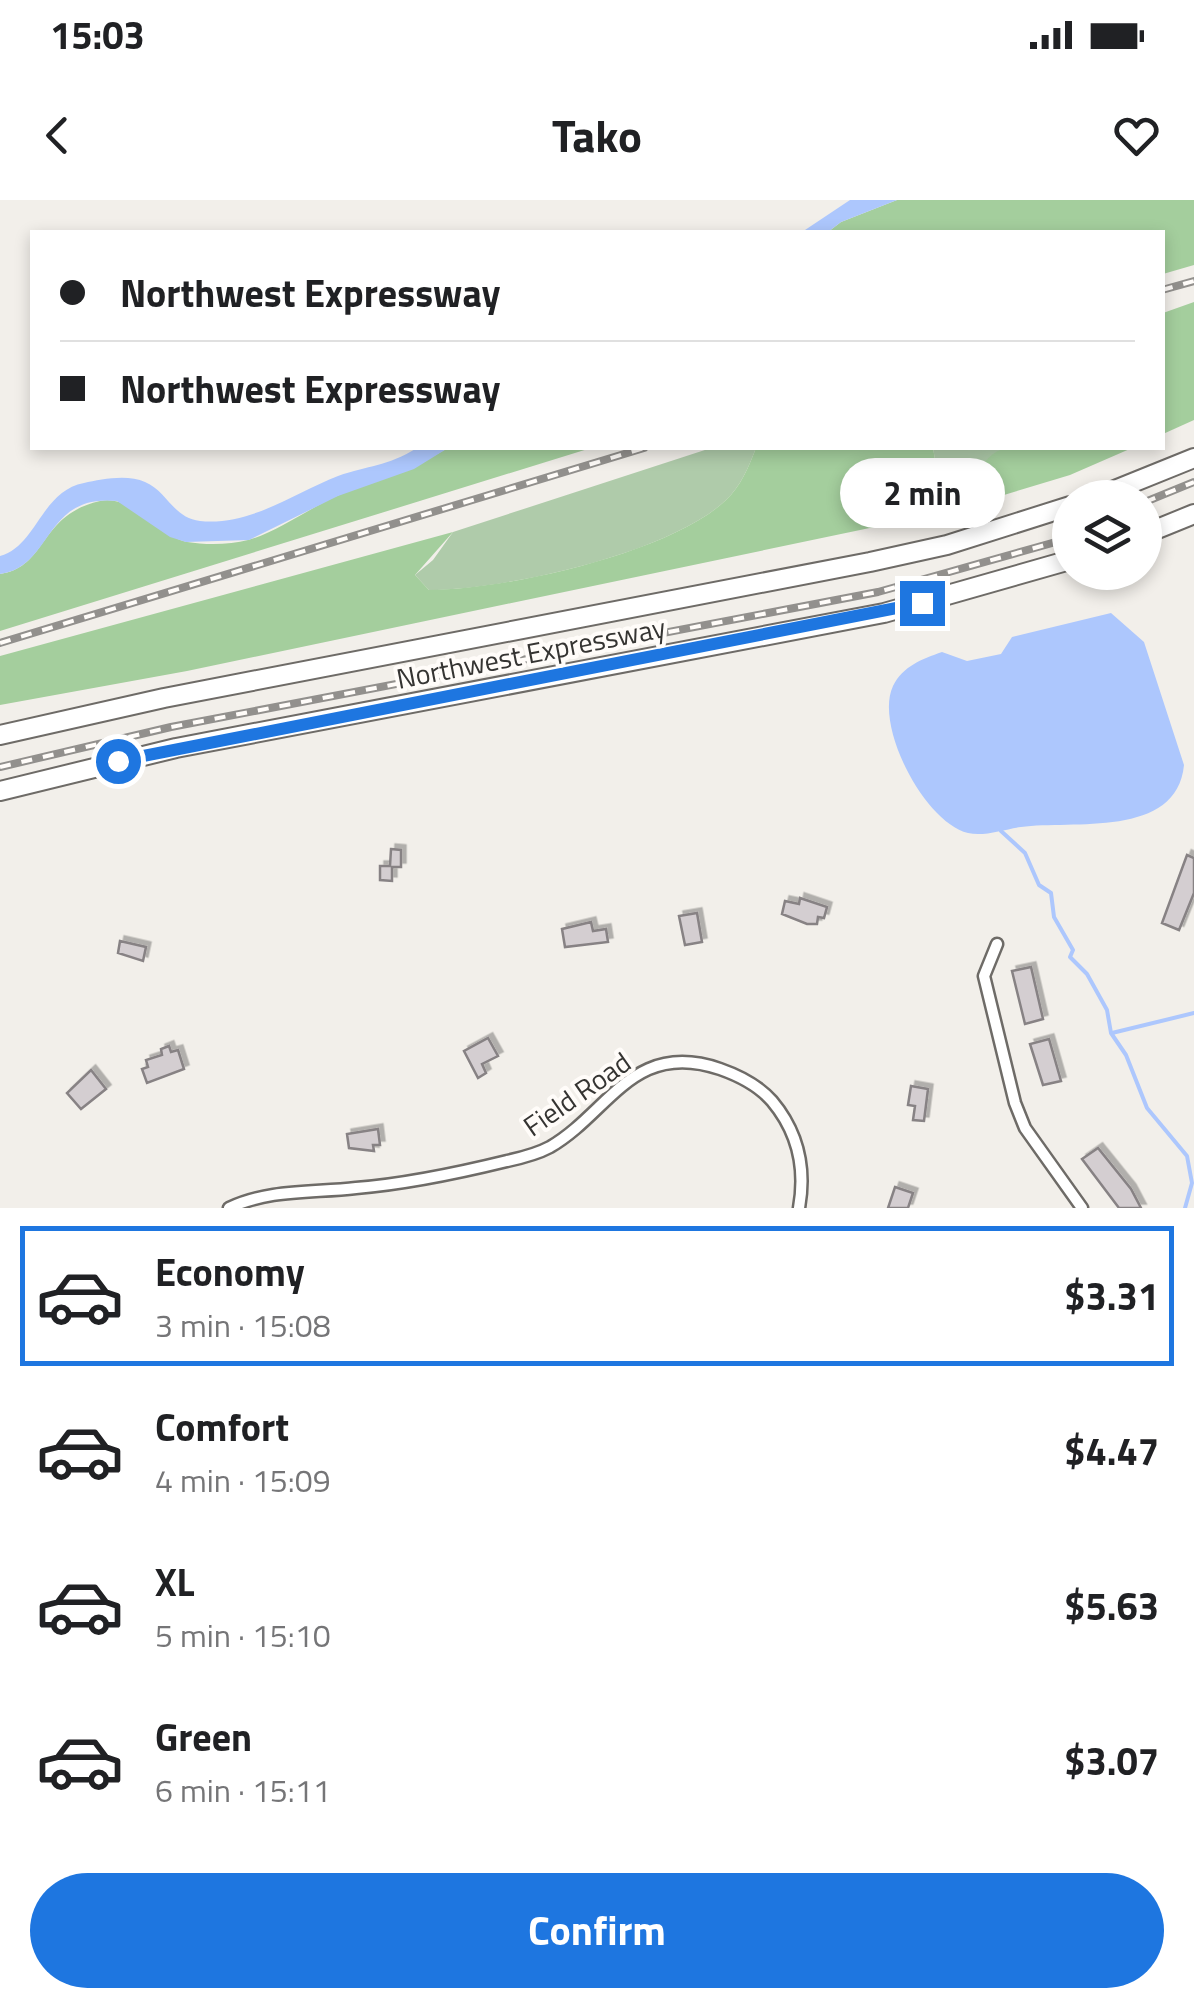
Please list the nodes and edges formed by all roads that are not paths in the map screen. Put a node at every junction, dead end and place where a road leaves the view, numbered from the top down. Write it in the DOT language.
graph roads {
  1 [pos="1194,458"];
  2 [pos="1139,480"];
  3 [pos="1052,512"];
  4 [pos="1194,514"];
  5 [pos="1162,527"];
  6 [pos="1052,565"];
  7 [pos="0,735"];
  8 [pos="0,792"];
  9 [pos="996,944"];
  10 [pos="228,1208"];
  11 [pos="799,1208"];
  12 [pos="1082,1208"];
  1 -- 2 [label="highway"];
  3 -- 7 [label="highway, Northwest Expressway"];
  4 -- 5 [label="highway"];
  6 -- 8 [label="highway, Northwest Expressway"];
  9 -- 12 [label="street"];
  10 -- 11 [label="street, Field Road"];
}
